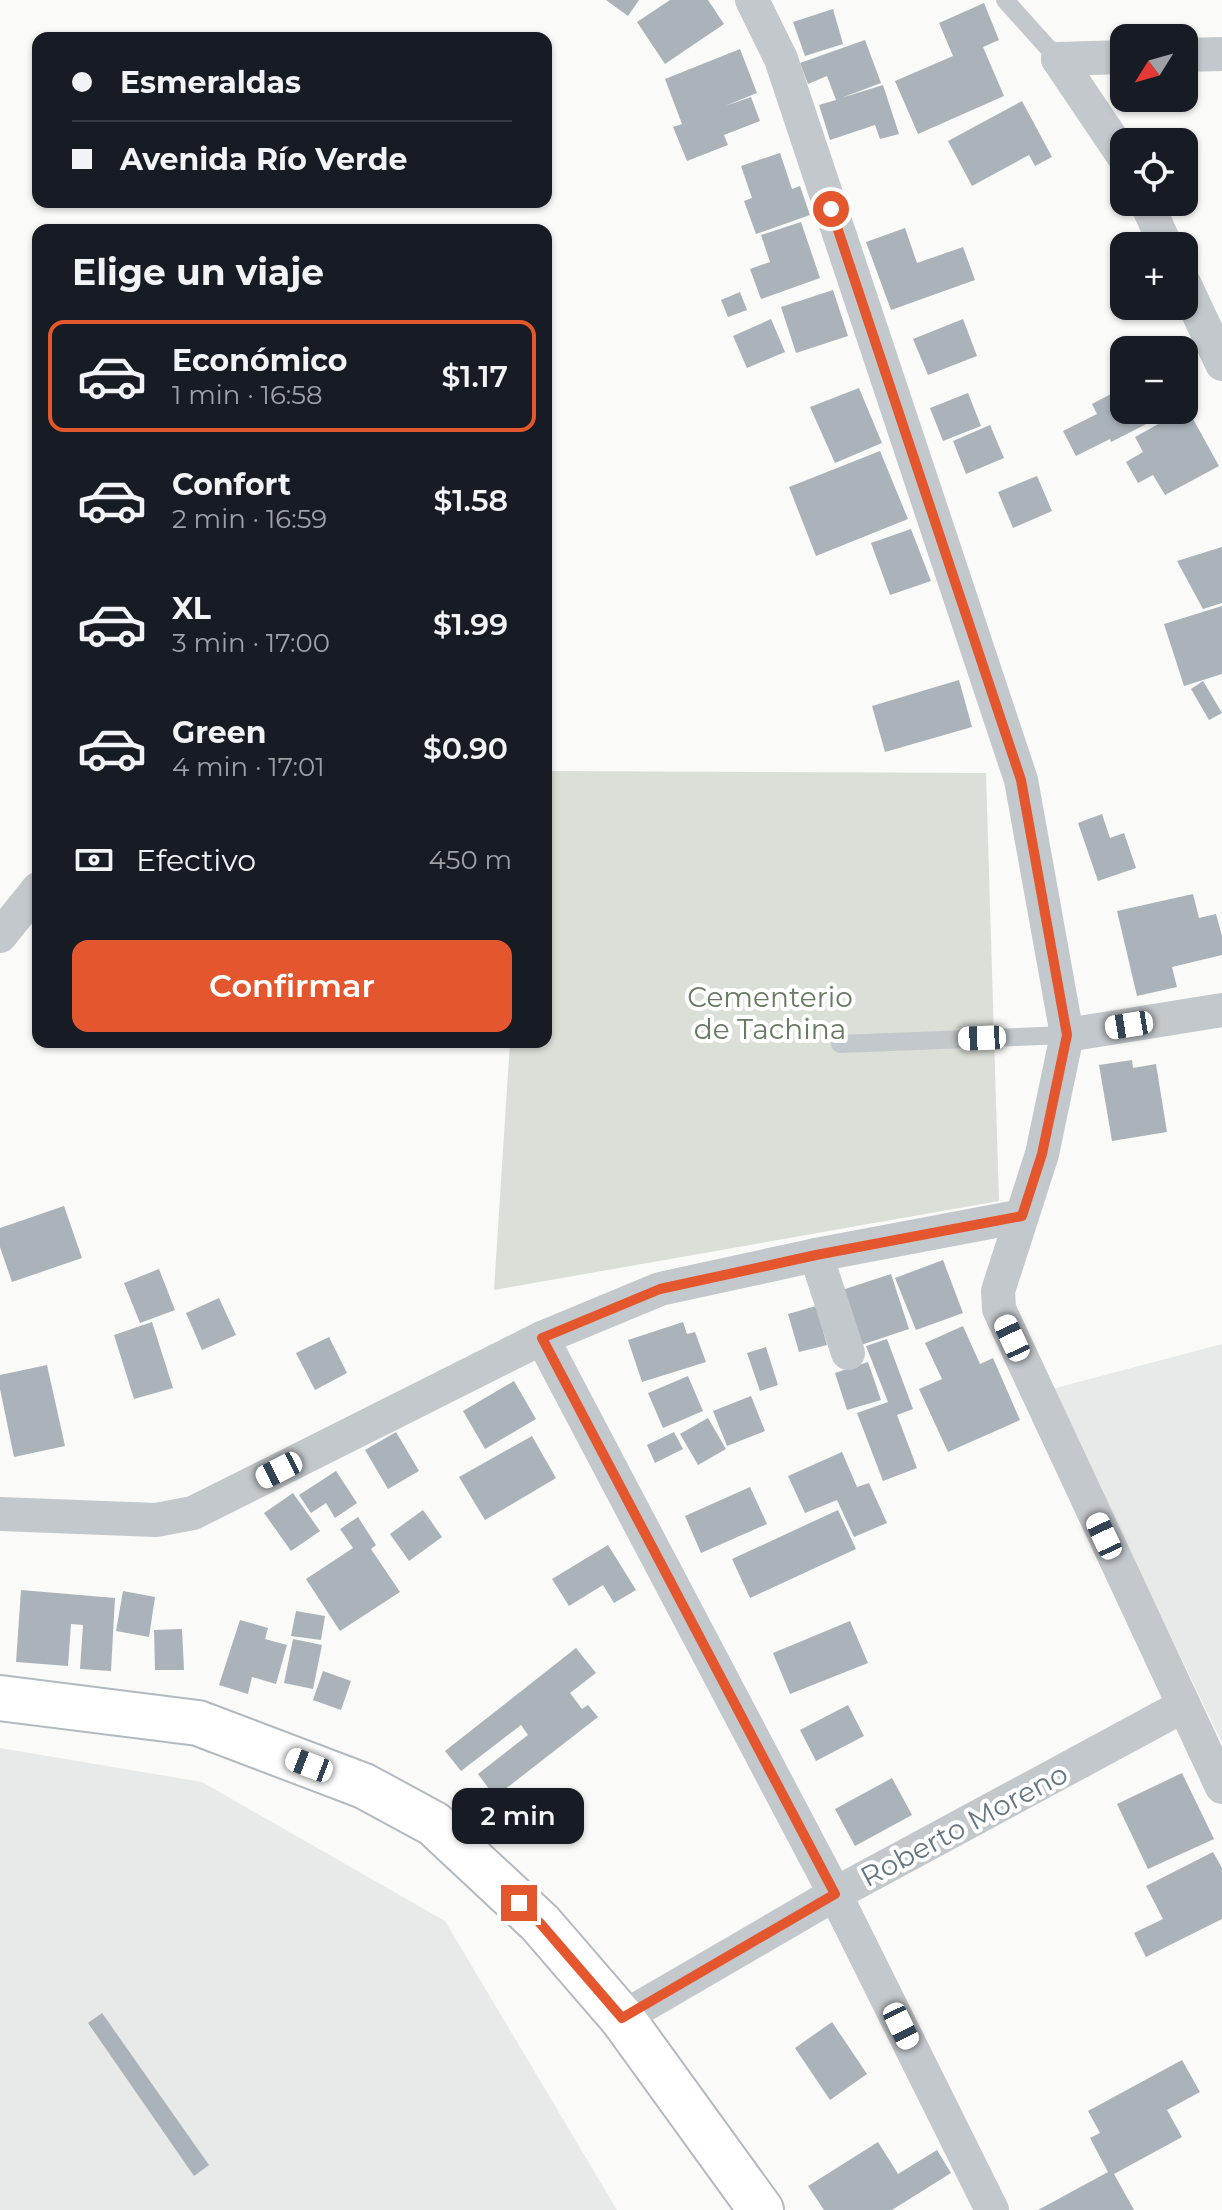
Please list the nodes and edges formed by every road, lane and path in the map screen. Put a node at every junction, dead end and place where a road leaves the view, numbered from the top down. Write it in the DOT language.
graph roads {
  1 [pos="752,0"];
  2 [pos="1005,0"];
  3 [pos="1222,54"];
  4 [pos="1198,55"];
  5 [pos="1110,57"];
  6 [pos="1058,59"];
  7 [pos="1110,136"];
  8 [pos="1198,313"];
  9 [pos="1222,364"];
  10 [pos="32,896"];
  11 [pos="0,936"];
  12 [pos="1222,1010"];
  13 [pos="1067,1035"];
  14 [pos="840,1044"];
  15 [pos="1022,1216"];
  16 [pos="816,1255"];
  17 [pos="542,1338"];
  18 [pos="848,1353"];
  19 [pos="0,1514"];
  20 [pos="0,1698"];
  21 [pos="1183,1706"];
  22 [pos="1222,1787"];
  23 [pos="835,1894"];
  24 [pos="622,2018"];
  25 [pos="761,2210"];
  26 [pos="992,2210"];
  1 -- 13 [label="street"];
  2 -- 6 [label="lane"];
  3 -- 4 [label="street"];
  5 -- 6 [label="street"];
  6 -- 7 [label="street"];
  8 -- 9 [label="street"];
  10 -- 11 [label="street"];
  12 -- 13 [label="street"];
  13 -- 14 [label="lane"];
  13 -- 15 [label="street"];
  15 -- 16 [label="street"];
  15 -- 21 [label="street"];
  16 -- 17 [label="street"];
  16 -- 18 [label="street"];
  17 -- 19 [label="street"];
  17 -- 23 [label="street"];
  20 -- 24 [label="main road"];
  21 -- 22 [label="street"];
  21 -- 23 [label="street, Roberto Moreno"];
  23 -- 24 [label="street, Roberto Moreno"];
  23 -- 26 [label="street"];
  24 -- 25 [label="main road"];
}
